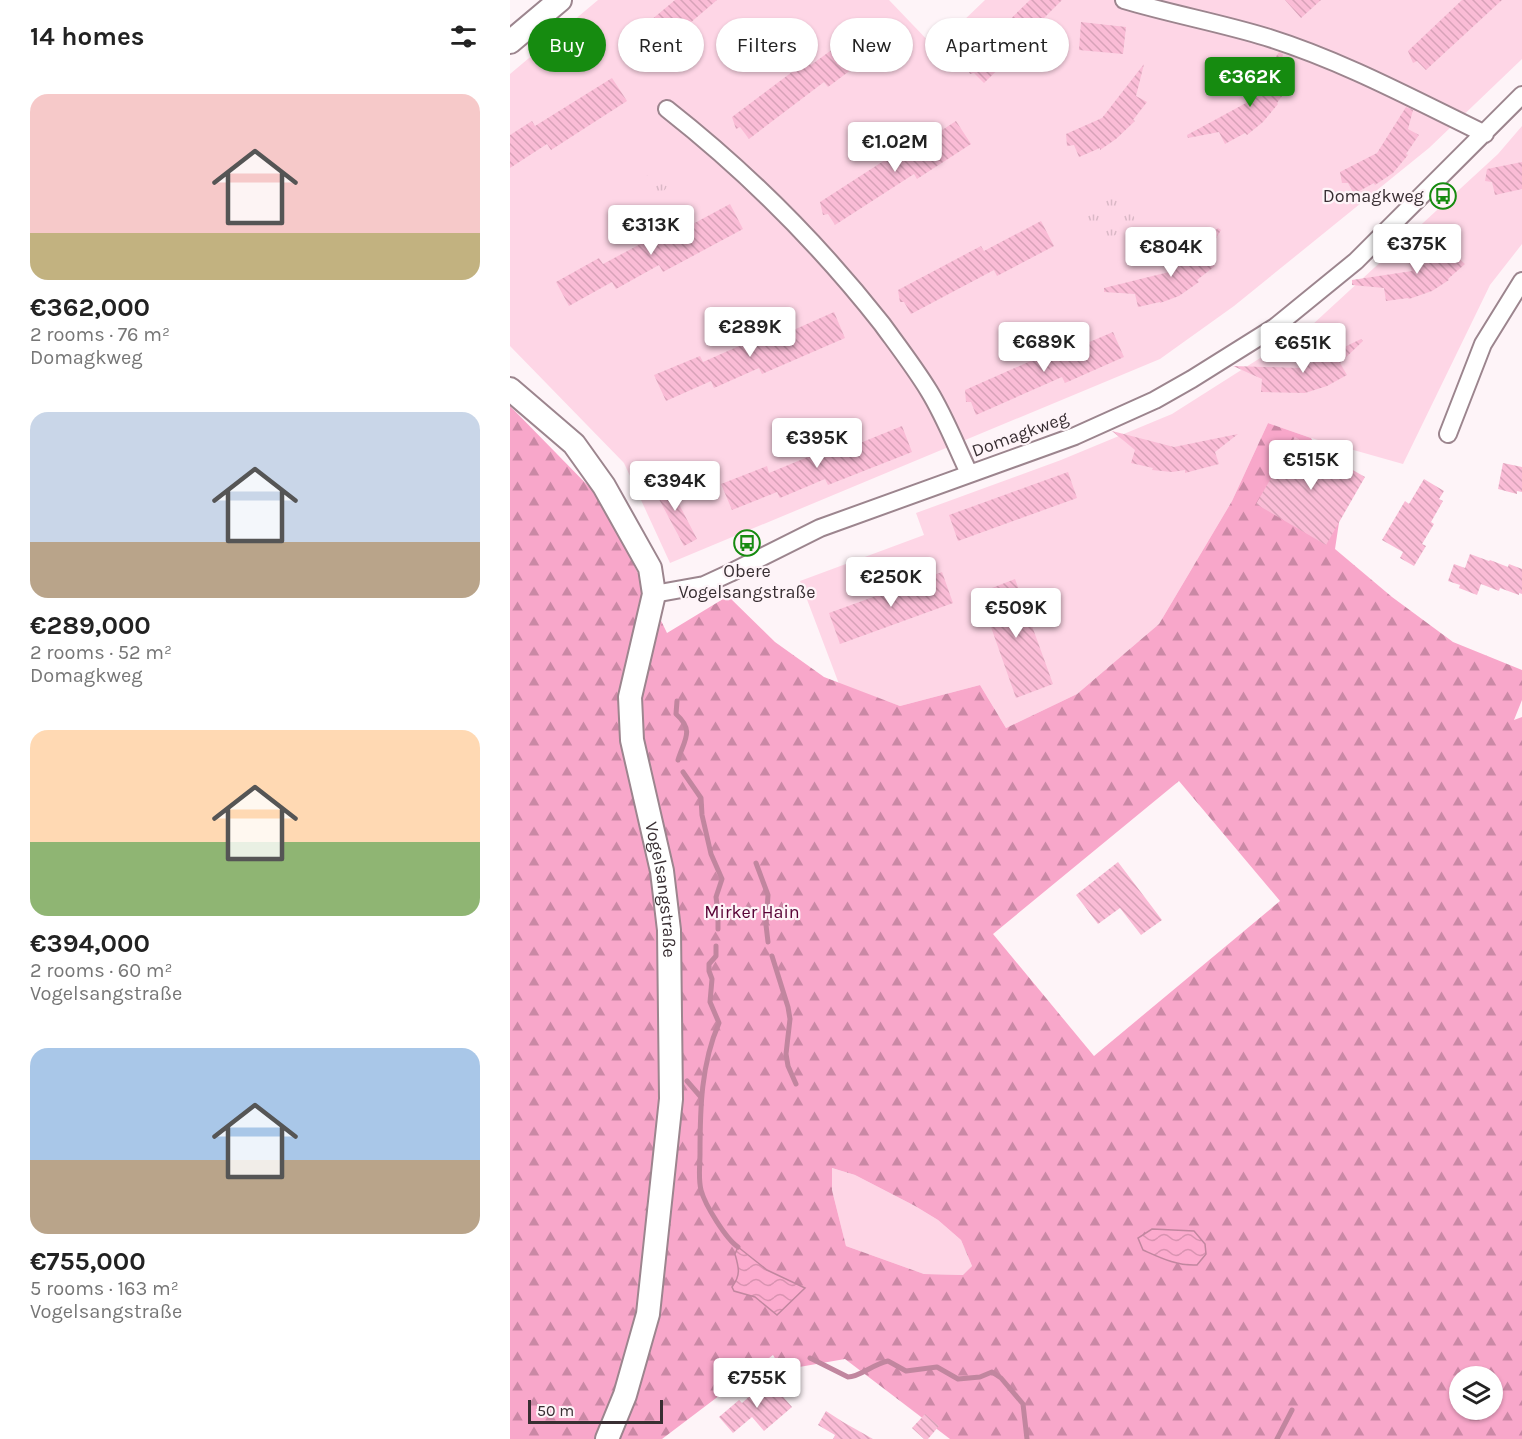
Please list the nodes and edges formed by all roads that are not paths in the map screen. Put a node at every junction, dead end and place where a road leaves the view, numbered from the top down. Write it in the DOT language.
graph roads {
  1 [pos="560,0"];
  2 [pos="1124,0"];
  3 [pos="510,42"];
  4 [pos="1522,95"];
  5 [pos="667,109"];
  6 [pos="1485,134"];
  7 [pos="1522,281"];
  8 [pos="510,389"];
  9 [pos="1448,434"];
  10 [pos="969,473"];
  11 [pos="654,594"];
  12 [pos="607,1439"];
  1 -- 3 [label="street"];
  2 -- 6 [label="street"];
  4 -- 6 [label="street, Domagkweg"];
  5 -- 10 [label="street, Domagkweg"];
  6 -- 10 [label="street, Domagkweg"];
  7 -- 9 [label="street"];
  8 -- 11 [label="street, Vogelsangstraße"];
  10 -- 11 [label="street, Domagkweg"];
  11 -- 12 [label="street, Vogelsangstraße"];
}
